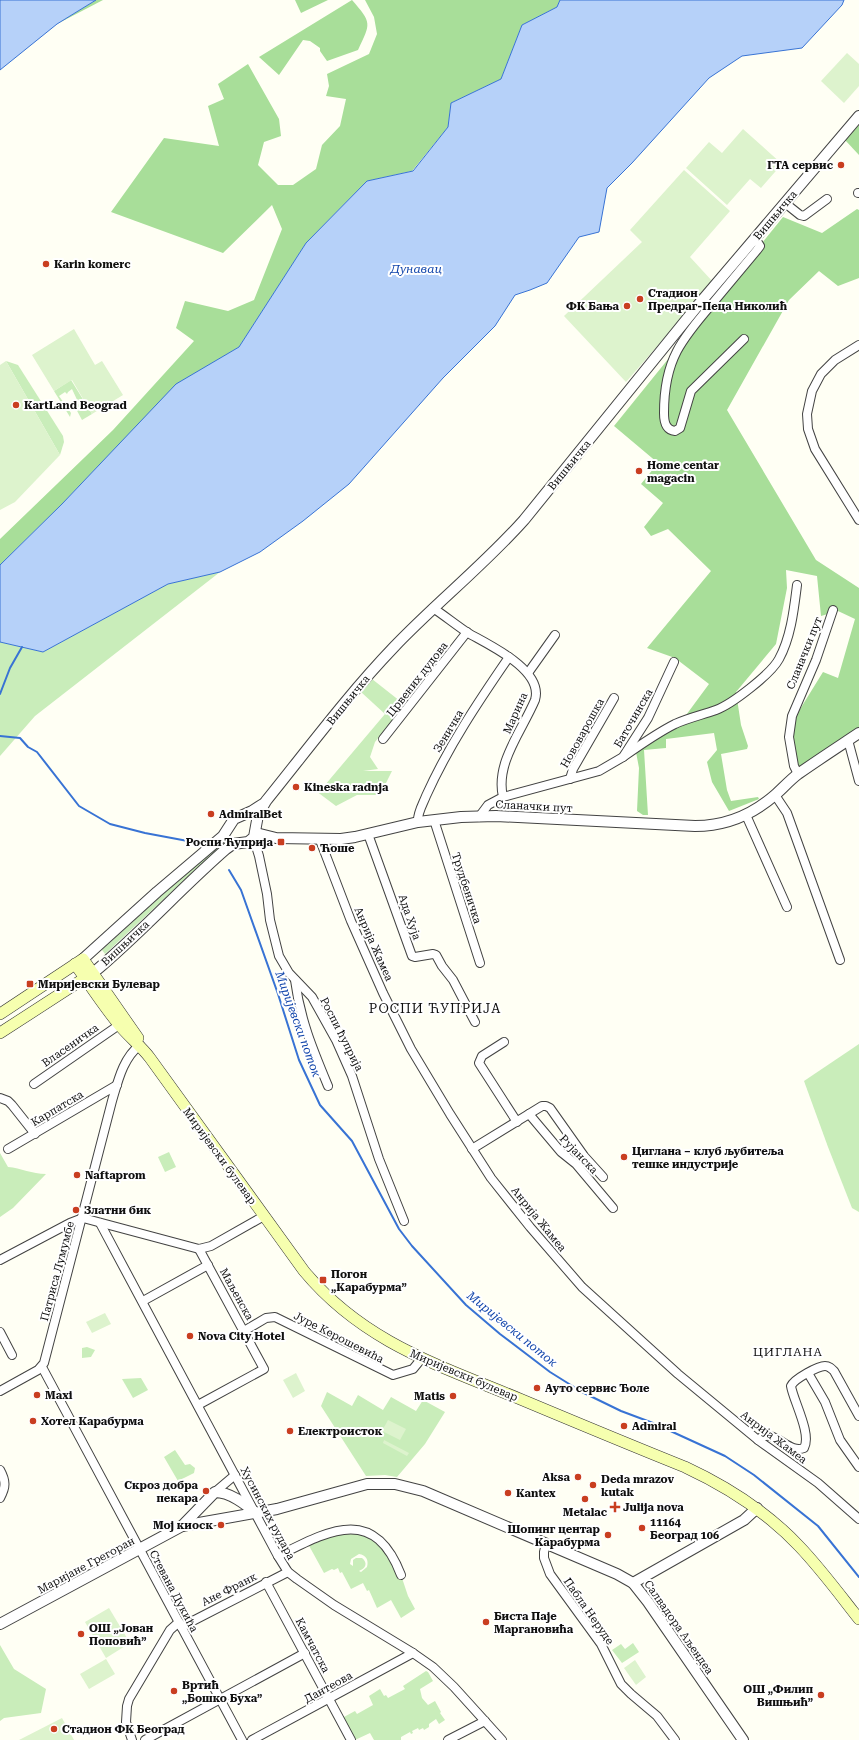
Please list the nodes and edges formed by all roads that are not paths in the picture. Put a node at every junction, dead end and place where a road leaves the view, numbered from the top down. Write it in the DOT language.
graph roads {
  1 [pos="859,116"];
  2 [pos="827,199"];
  3 [pos="784,203"];
  4 [pos="755,238"];
  5 [pos="744,339"];
  6 [pos="859,345"];
  7 [pos="859,520"];
  8 [pos="797,585"];
  9 [pos="433,608"];
  10 [pos="833,610"];
  11 [pos="468,632"];
  12 [pos="554,636"];
  13 [pos="508,657"];
  14 [pos="674,662"];
  15 [pos="528,673"];
  16 [pos="614,698"];
  17 [pos="859,733"];
  18 [pos="383,739"];
  19 [pos="848,740"];
  20 [pos="623,756"];
  21 [pos="798,774"];
  22 [pos="570,779"];
  23 [pos="859,781"];
  24 [pos="775,795"];
  25 [pos="503,797"];
  26 [pos="266,801"];
  27 [pos="746,815"];
  28 [pos="241,816"];
  29 [pos="479,817"];
  30 [pos="434,820"];
  31 [pos="418,822"];
  32 [pos="230,825"];
  33 [pos="254,833"];
  34 [pos="368,834"];
  35 [pos="320,840"];
  36 [pos="241,843"];
  37 [pos="787,907"];
  38 [pos="840,960"];
  39 [pos="79,961"];
  40 [pos="480,963"];
  41 [pos="89,975"];
  42 [pos="295,980"];
  43 [pos="0,1014"];
  44 [pos="474,1022"];
  45 [pos="119,1025"];
  46 [pos="0,1033"];
  47 [pos="504,1042"];
  48 [pos="140,1045"];
  49 [pos="34,1084"];
  50 [pos="117,1085"];
  51 [pos="328,1086"];
  52 [pos="0,1098"];
  53 [pos="529,1114"];
  54 [pos="517,1122"];
  55 [pos="35,1134"];
  56 [pos="472,1149"];
  57 [pos="8,1150"];
  58 [pos="603,1178"];
  59 [pos="613,1208"];
  60 [pos="264,1216"];
  61 [pos="83,1218"];
  62 [pos="404,1221"];
  63 [pos="100,1223"];
  64 [pos="199,1248"];
  65 [pos="0,1260"];
  66 [pos="208,1265"];
  67 [pos="143,1302"];
  68 [pos="244,1331"];
  69 [pos="0,1332"];
  70 [pos="12,1355"];
  71 [pos="422,1358"];
  72 [pos="42,1367"];
  73 [pos="808,1373"];
  74 [pos="0,1390"];
  75 [pos="198,1405"];
  76 [pos="859,1416"];
  77 [pos="758,1440"];
  78 [pos="859,1467"];
  79 [pos="0,1470"];
  80 [pos="235,1475"];
  81 [pos="215,1492"];
  82 [pos="0,1498"];
  83 [pos="234,1498"];
  84 [pos="245,1500"];
  85 [pos="202,1505"];
  86 [pos="757,1508"];
  87 [pos="256,1513"];
  88 [pos="228,1518"];
  89 [pos="859,1519"];
  90 [pos="212,1520"];
  91 [pos="182,1526"];
  92 [pos="546,1544"];
  93 [pos="140,1549"];
  94 [pos="278,1556"];
  95 [pos="288,1572"];
  96 [pos="401,1575"];
  97 [pos="266,1582"];
  98 [pos="633,1582"];
  99 [pos="859,1620"];
  100 [pos="0,1624"];
  101 [pos="180,1624"];
  102 [pos="413,1652"];
  103 [pos="305,1654"];
  104 [pos="329,1699"];
  105 [pos="220,1700"];
  106 [pos="485,1721"];
  107 [pos="453,1739"];
  108 [pos="741,1739"];
  109 [pos="132,1740"];
  110 [pos="145,1740"];
  111 [pos="242,1740"];
  112 [pos="252,1740"];
  113 [pos="351,1740"];
  114 [pos="502,1740"];
  115 [pos="675,1740"];
  1 -- 3 [label="street, Вишњичка"];
  2 -- 3 [label="street"];
  3 -- 4 [label="street, Вишњичка"];
  4 -- 5 [label="street"];
  4 -- 9 [label="street, Вишњичка"];
  6 -- 7 [label="street"];
  8 -- 20 [label="street, Сланачки пут"];
  9 -- 11 [label="street, Марина"];
  9 -- 26 [label="street, Вишњичка"];
  10 -- 21 [label="street, Сланачки пут"];
  11 -- 13 [label="street, Марина"];
  11 -- 18 [label="street, Црвених дудова"];
  12 -- 15 [label="street"];
  13 -- 15 [label="street, Марина"];
  13 -- 31 [label="street, Зеничка"];
  14 -- 20 [label="street, Баточинска"];
  15 -- 25 [label="street, Марина"];
  16 -- 22 [label="street, Нововарошка"];
  17 -- 19 [label="street, Сланачки пут"];
  19 -- 21 [label="street, Сланачки пут"];
  19 -- 23 [label="street"];
  20 -- 22 [label="street, Баточинска"];
  21 -- 24 [label="street, Сланачки пут"];
  22 -- 25 [label="street, Баточинска"];
  24 -- 27 [label="street, Сланачки пут"];
  24 -- 38 [label="street"];
  25 -- 29 [label="street"];
  26 -- 28 [label="street, Вишњичка"];
  26 -- 33 [label="street, Вишњичка"];
  27 -- 29 [label="street, Сланачки пут"];
  27 -- 37 [label="street"];
  28 -- 32 [label="street, Вишњичка"];
  28 -- 33 [label="street"];
  29 -- 30 [label="street, Сланачки пут"];
  30 -- 31 [label="street, Сланачки пут"];
  30 -- 40 [label="street, Трудбеничка"];
  31 -- 34 [label="street, Сланачки пут"];
  32 -- 36 [label="street"];
  32 -- 39 [label="street, Вишњичка"];
  33 -- 35 [label="street, Сланачки пут"];
  33 -- 36 [label="street, Вишњичка"];
  33 -- 42 [label="street, Роспи ћуприја"];
  34 -- 35 [label="street, Сланачки пут"];
  34 -- 44 [label="street, Ада Хуја"];
  35 -- 56 [label="street, Анрија Жамеа"];
  36 -- 41 [label="street, Вишњичка"];
  39 -- 41 [label="main road, Миријевски булевар"];
  39 -- 43 [label="main road, Вишњичка"];
  41 -- 45 [label="main road, Миријевски булевар"];
  41 -- 46 [label="main road, Вишњичка"];
  41 -- 48 [label="main road, Миријевски булевар"];
  42 -- 51 [label="street"];
  42 -- 62 [label="street, Роспи ћуприја"];
  45 -- 48 [label="main road, Миријевски булевар"];
  45 -- 49 [label="street, Власеничка"];
  47 -- 54 [label="street"];
  48 -- 50 [label="street, Патриса Лумумбе"];
  48 -- 60 [label="main road, Миријевски булевар"];
  50 -- 55 [label="street, Карпатска"];
  50 -- 61 [label="street, Патриса Лумумбе"];
  52 -- 55 [label="street"];
  53 -- 54 [label="street"];
  53 -- 58 [label="street"];
  53 -- 59 [label="street, Рујанска"];
  54 -- 56 [label="street"];
  55 -- 57 [label="street, Карпатска"];
  56 -- 77 [label="street, Анрија Жамеа"];
  60 -- 64 [label="street"];
  60 -- 71 [label="main road, Миријевски булевар"];
  61 -- 63 [label="street"];
  61 -- 65 [label="street"];
  61 -- 72 [label="street, Патриса Лумумбе"];
  63 -- 64 [label="street"];
  63 -- 67 [label="street, Хусинских рудара"];
  64 -- 66 [label="street, Маљенска"];
  66 -- 67 [label="street"];
  66 -- 68 [label="street, Маљенска"];
  67 -- 75 [label="street, Хусинских рудара"];
  68 -- 71 [label="street, Јуре Керошевића"];
  68 -- 75 [label="street, Маљенска"];
  69 -- 70 [label="street"];
  71 -- 86 [label="main road, Миријевски булевар"];
  72 -- 74 [label="street"];
  72 -- 93 [label="street, Стевана Дукића"];
  73 -- 76 [label="street"];
  73 -- 77 [label="street"];
  73 -- 78 [label="street"];
  75 -- 80 [label="street, Хусинских рудара"];
  77 -- 89 [label="street, Анрија Жамеа"];
  79 -- 82 [label="street"];
  80 -- 81 [label="street"];
  80 -- 84 [label="street, Хусинских рудара"];
  81 -- 83 [label="street"];
  81 -- 85 [label="street, Маријане Грегоран"];
  83 -- 84 [label="street"];
  83 -- 88 [label="street"];
  84 -- 87 [label="street"];
  84 -- 88 [label="street"];
  85 -- 90 [label="street"];
  85 -- 91 [label="street, Маријане Грегоран"];
  86 -- 98 [label="street"];
  86 -- 99 [label="main road, Миријевски булевар"];
  87 -- 88 [label="street, Маријане Грегоран"];
  87 -- 92 [label="street, Салвадора Аљендеа"];
  87 -- 94 [label="street, Хусинских рудара"];
  88 -- 90 [label="street, Маријане Грегоран"];
  90 -- 91 [label="street, Маријане Грегоран"];
  91 -- 93 [label="street, Маријане Грегоран"];
  92 -- 98 [label="street, Салвадора Аљендеа"];
  92 -- 115 [label="street, Пабла Неруде"];
  93 -- 100 [label="street, Маријане Грегоран"];
  93 -- 101 [label="street, Стевана Дукића"];
  94 -- 95 [label="street, Хусинских рудара"];
  94 -- 96 [label="street"];
  95 -- 97 [label="street, Ане Франк"];
  95 -- 102 [label="street, Хусинских рудара"];
  97 -- 101 [label="street, Ане Франк"];
  97 -- 103 [label="street, Камчатска"];
  98 -- 108 [label="street, Салвадора Аљендеа"];
  101 -- 105 [label="street, Стевана Дукића"];
  101 -- 109 [label="street"];
  102 -- 104 [label="street, Дантеова"];
  102 -- 106 [label="street, Хусинских рудара"];
  103 -- 104 [label="street, Камчатска"];
  103 -- 105 [label="street"];
  104 -- 112 [label="street, Дантеова"];
  104 -- 113 [label="street, Камчатска"];
  105 -- 110 [label="street"];
  105 -- 111 [label="street, Стевана Дукића"];
  106 -- 107 [label="street"];
  106 -- 114 [label="street, Хусинских рудара"];
}
